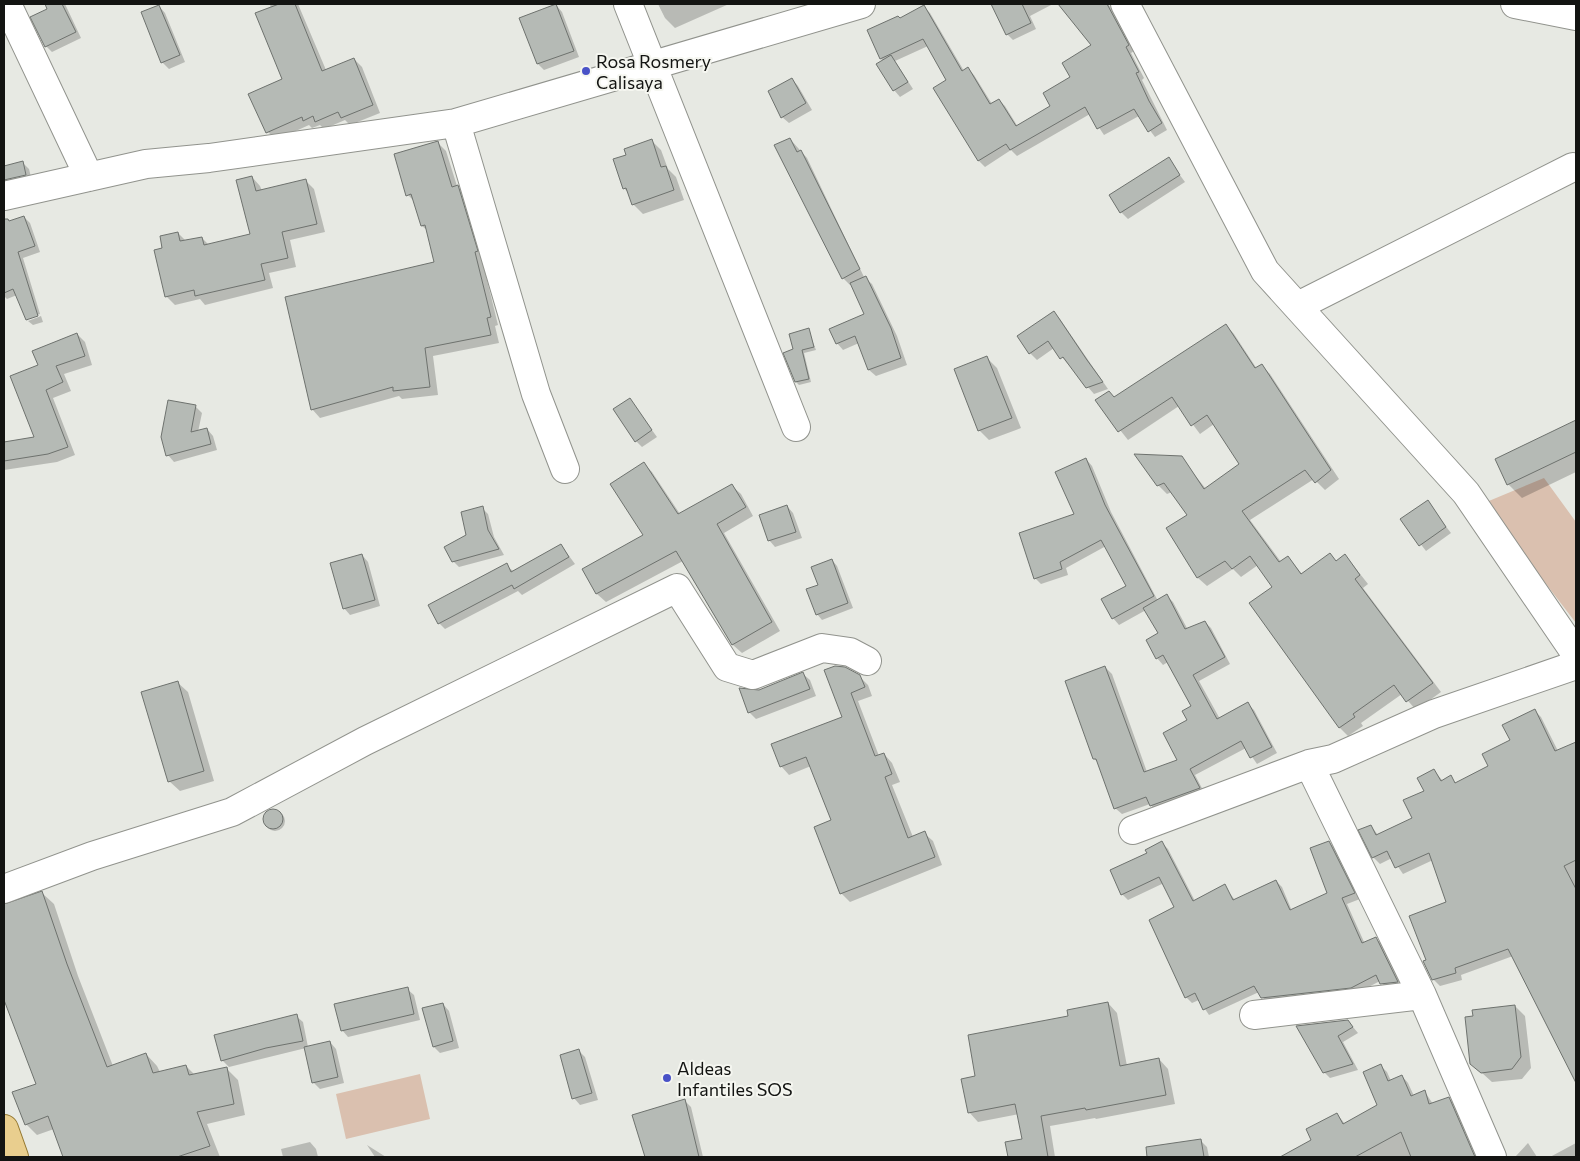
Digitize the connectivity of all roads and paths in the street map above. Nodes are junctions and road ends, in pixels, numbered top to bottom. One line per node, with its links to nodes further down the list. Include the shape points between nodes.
1 (7, 4): 10 (street)
2 (628, 4): 7 (street)
3 (860, 4): 7 (street)
4 (1125, 4): 12 (street, via 1264,270)
5 (1515, 4): 6 (street)
6 (1576, 16)
7 (653, 64): 8 (street); 13 (street)
8 (456, 123): 10 (street, via 146,164); 14 (street, via 536,394)
9 (1573, 167): 12 (street)
10 (89, 177): 11 (street)
11 (4, 196)
12 (1298, 306): 15 (street, via 1466,493)
13 (796, 427)
14 (565, 469)
15 (1576, 654)
16 (867, 661): 20 (street, via 850,652 822,648 753,675 727,667 677,588 374,736 232,812 92,856)
17 (1576, 665): 18 (street, via 1434,714 1333,758)
18 (1309, 764): 19 (street); 21 (street)
19 (1133, 830)
20 (4, 889)
21 (1422, 995): 22 (street); 25 (street)
22 (1254, 1015)
23 (4, 1129): 24 (main road)
24 (14, 1157)
25 (1492, 1157)

